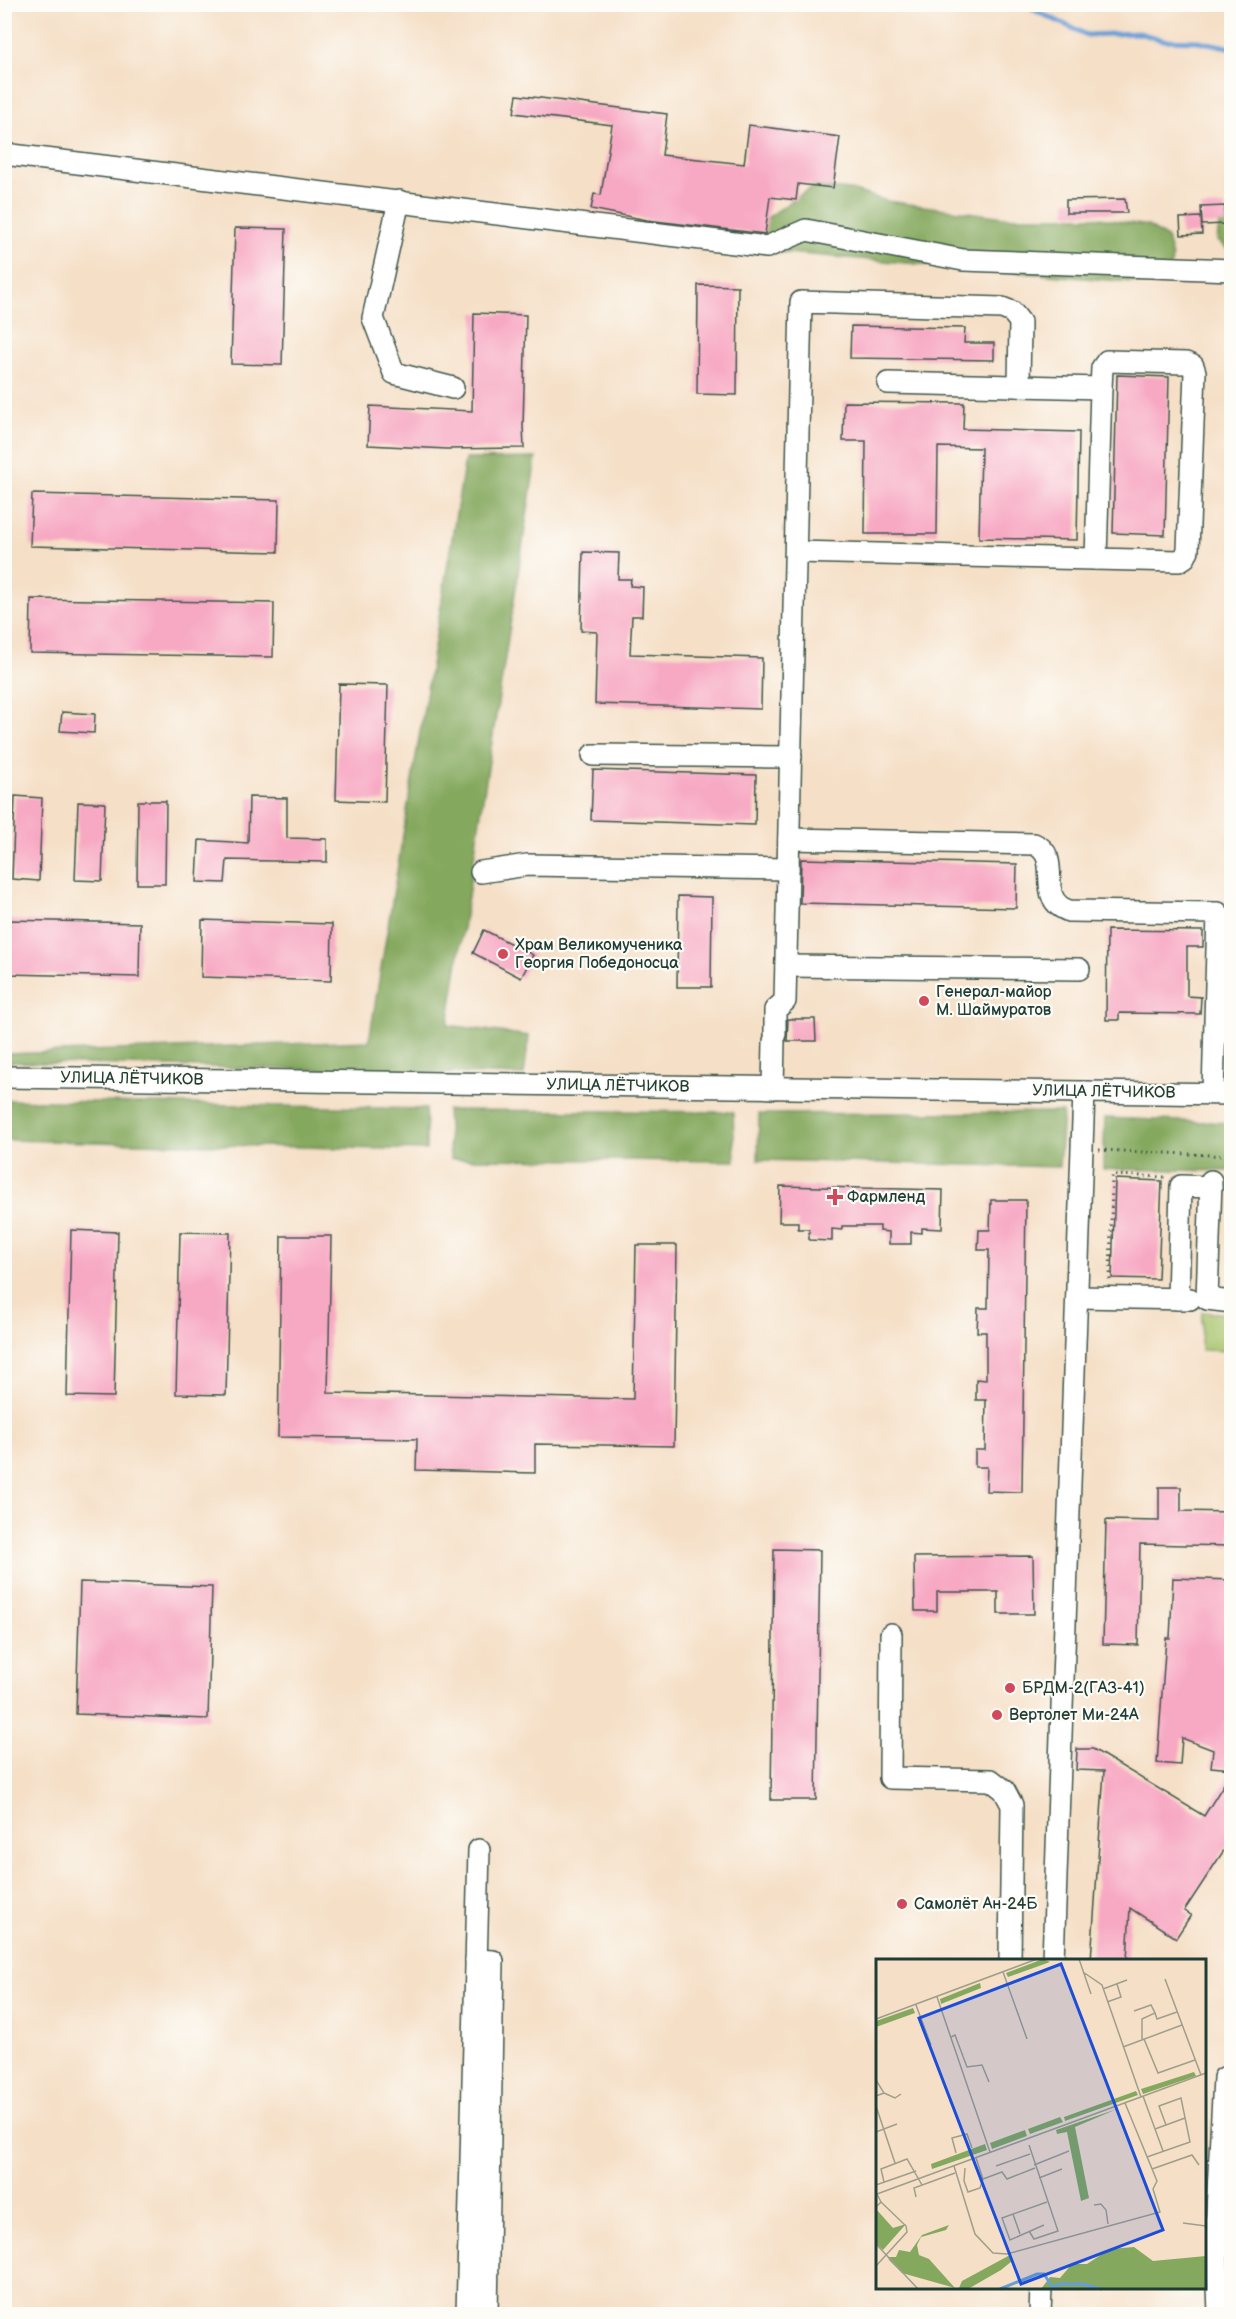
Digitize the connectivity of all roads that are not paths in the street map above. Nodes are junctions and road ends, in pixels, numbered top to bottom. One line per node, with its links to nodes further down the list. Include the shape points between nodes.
1 (4, 154): 2 (street)
2 (399, 201): 3 (street, via 767,247 806,230 963,260); 6 (street, via 373,318 394,373)
3 (1232, 270)
4 (888, 383): 5 (street)
5 (1018, 386): 7 (street); 8 (street, via 1020,322 1002,308 801,303)
6 (453, 388)
7 (1101, 388): 9 (street); 9 (street, via 1102,368 1107,361 1186,363 1195,372 1185,557 1179,561)
8 (796, 552): 9 (street); 11 (street)
9 (1096, 559)
10 (592, 755): 11 (street)
11 (791, 757): 12 (street)
12 (789, 839): 13 (street); 15 (street, via 1034,844 1047,855 1052,899 1058,907 1069,911)
13 (789, 869): 14 (street, via 527,865); 16 (street)
14 (481, 872)
15 (1225, 909): 21 (street)
16 (786, 966): 17 (street); 19 (street, via 785,1001 776,1010)
17 (1079, 969)
18 (4, 1077): 19 (street, УЛИЦА ЛЁТЧИКОВ)
19 (773, 1088): 20 (street, УЛИЦА ЛЁТЧИКОВ)
20 (1084, 1092): 21 (street, УЛИЦА ЛЁТЧИКОВ); 22 (street)
21 (1222, 1094)
22 (1077, 1297): 23 (street); 29 (street)
23 (1178, 1299): 24 (street); 24 (street, via 1180,1186 1211,1184)
24 (1207, 1299): 25 (street)
25 (1232, 1302)
26 (891, 1634): 28 (street, via 890,1778 991,1780 1004,1790 1012,1805)
27 (479, 1850): 30 (street)
28 (1010, 1959)
29 (1053, 1959)
30 (476, 1960): 34 (street); 35 (street, via 493,1961)
31 (1224, 2078): 33 (street, via 1216,2229)
32 (1041, 2289): 36 (street)
33 (1223, 2304)
34 (467, 2314)
35 (487, 2314)
36 (1040, 2314)

